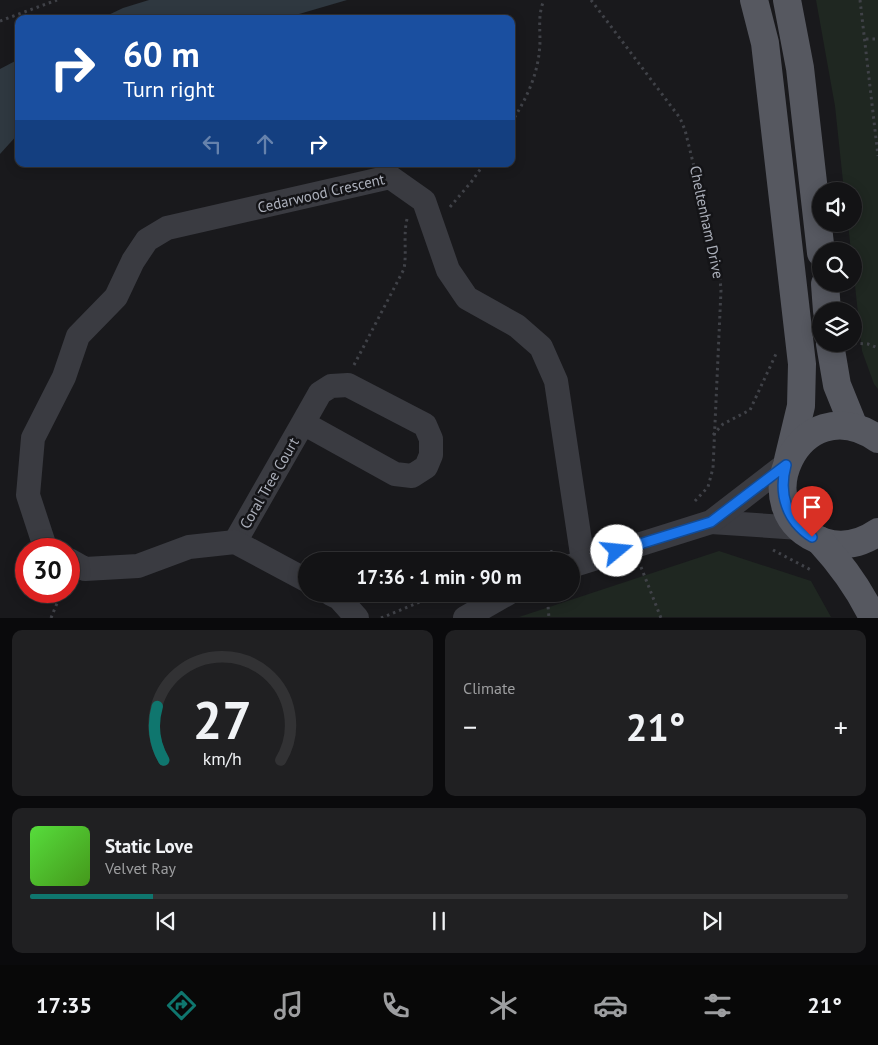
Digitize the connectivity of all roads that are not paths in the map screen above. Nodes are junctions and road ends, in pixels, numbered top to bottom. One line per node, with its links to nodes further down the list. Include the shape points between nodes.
1 (754, 0): 7 (main road, via 765,43 802,364 799,415)
2 (787, 0): 3 (main road, via 800,68)
3 (820, 242)
4 (831, 352): 6 (main road, via 836,385)
5 (303, 424): 5 (street, Coral Tree Court, via 320,393 331,386 348,385 425,425 431,439 431,455 426,467 412,476 395,474); 12 (street, Coral Tree Court)
6 (866, 433): 7 (main road, via 836,426 811,434 797,445)
7 (787, 462): 8 (street); 10 (main road, via 782,480 785,502 791,516)
8 (711, 522): 10 (street); 14 (street)
9 (878, 532): 10 (main road, via 866,540 850,544 835,544)
10 (810, 534): 21 (main road, via 839,561 861,592)
11 (42, 538): 13 (street, Cedarwood Crescent, via 28,494 33,438 64,376 78,336 116,297 147,240 167,228 390,177 427,209 448,270 467,298 517,326 541,347 556,381)
12 (235, 542): 15 (street, via 189,547 138,566 85,569); 16 (street)
13 (576, 552)
14 (580, 563)
15 (80, 566)
16 (298, 576)
17 (343, 602): 19 (street)
18 (493, 602): 20 (street)
19 (357, 618)
20 (465, 618)
21 (873, 618)

